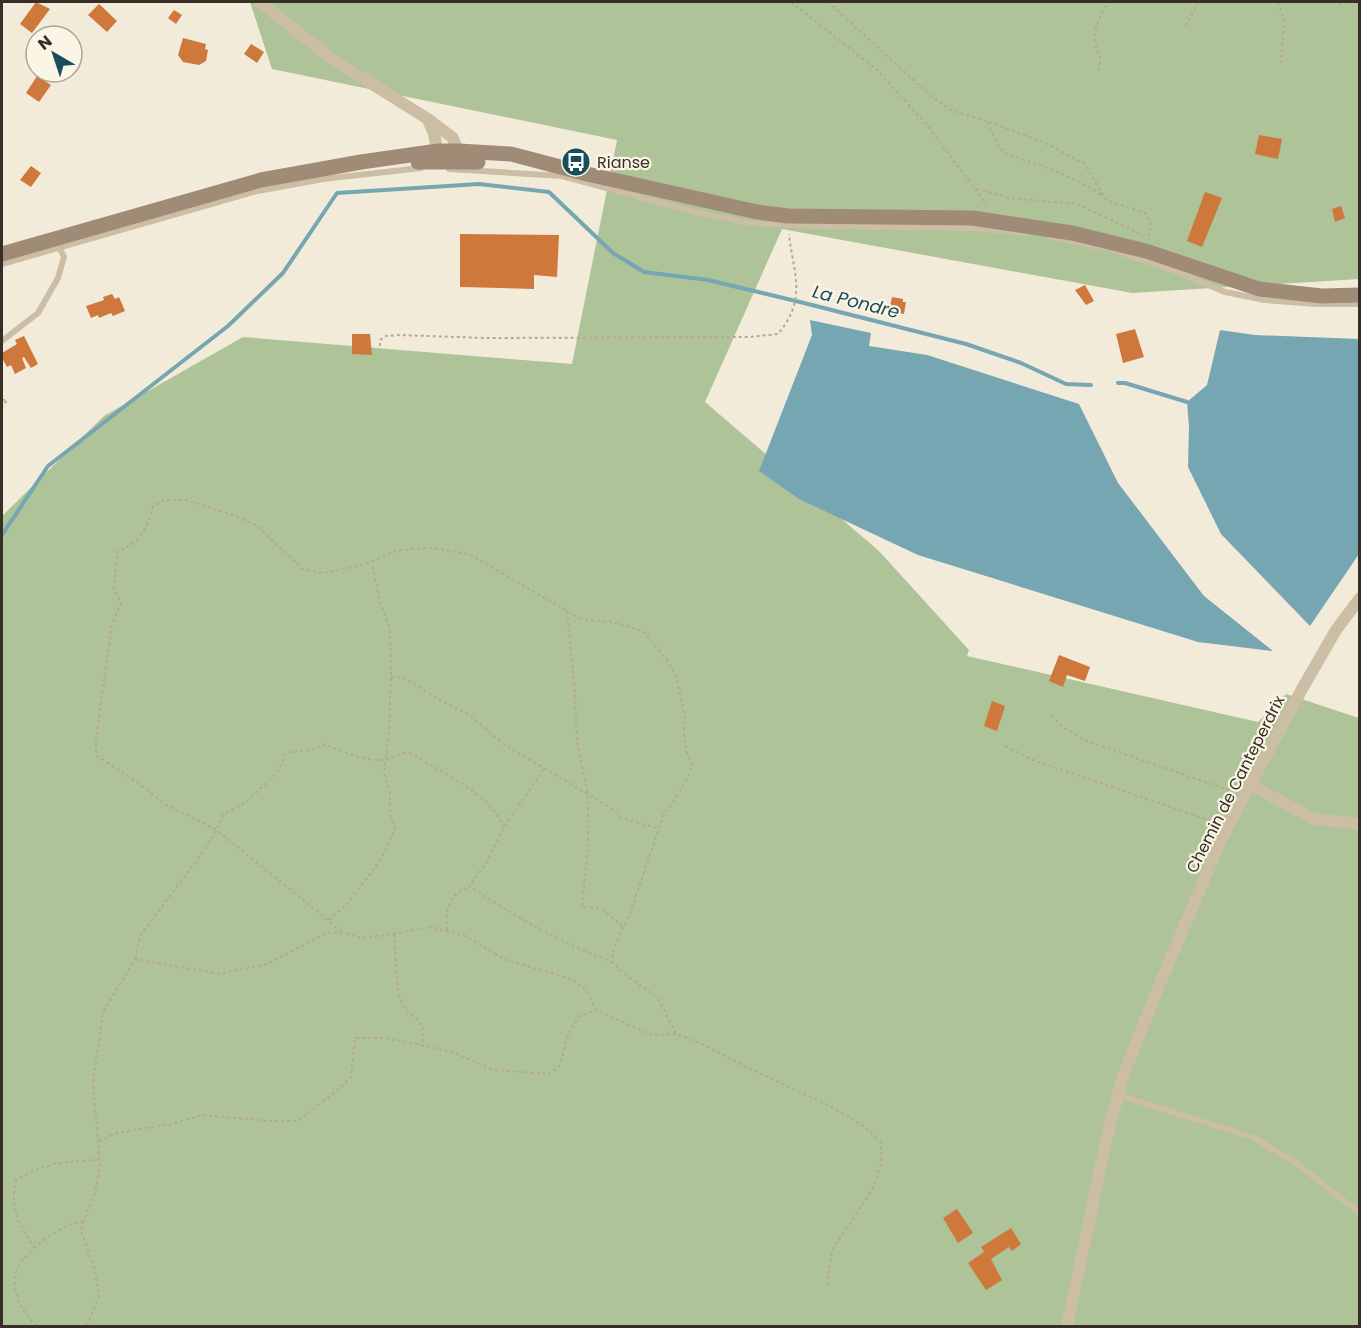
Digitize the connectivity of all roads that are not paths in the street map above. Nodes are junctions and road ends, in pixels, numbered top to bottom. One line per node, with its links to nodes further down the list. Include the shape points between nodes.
1 (260, 2): 2 (street, via 332,59)
2 (428, 119): 3 (street); 4 (street, via 453,138)
3 (439, 156): 4 (main road); 5 (main road, via 361,162 261,180)
4 (460, 156): 8 (main road, via 511,154 788,216 972,218 1146,251 1259,289 1322,296)
5 (58, 243): 6 (main road); 7 (lane); 9 (lane, via 253,192 323,178 417,168 562,176 750,223 972,228 1042,235 1113,250 1225,292 1265,300); 10 (lane, via 64,257 58,278 38,313)
6 (2, 254)
7 (2, 264)
8 (1359, 295)
9 (1359, 304)
10 (2, 340)
11 (1359, 597): 12 (street, Chemin de Canteperdrix, via 1302,689)
12 (1249, 790): 13 (street, via 1314,819); 14 (street, Chemin de Canteperdrix, via 1228,827 1155,995)
13 (1359, 824)
14 (1118, 1095): 15 (lane, via 1252,1137 1292,1160); 16 (street, Chemin de Canteperdrix)
15 (1359, 1213)
16 (1067, 1326)

